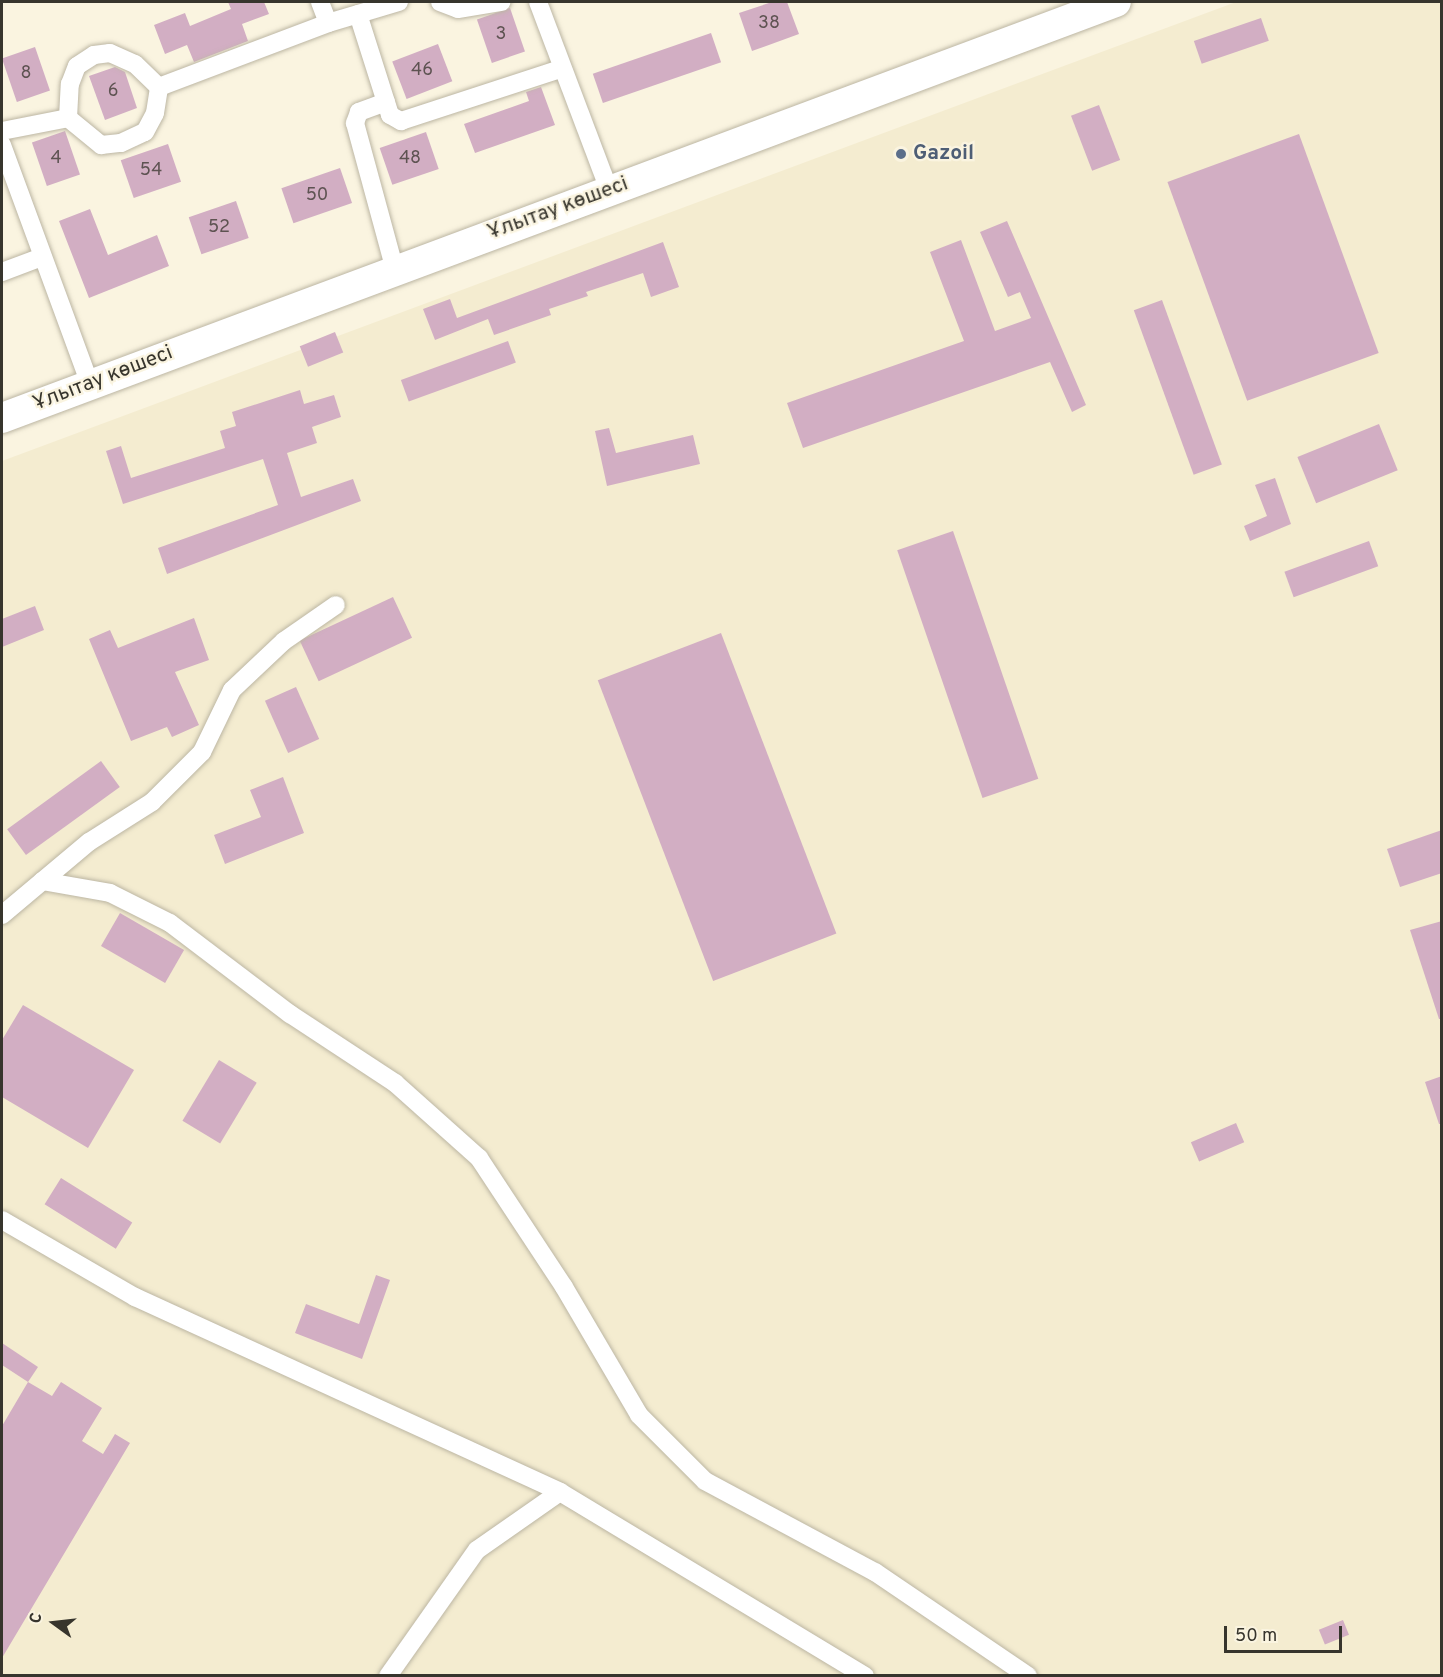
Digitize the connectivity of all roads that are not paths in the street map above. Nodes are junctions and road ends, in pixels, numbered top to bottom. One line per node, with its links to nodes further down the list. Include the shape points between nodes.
1 (320, 2): 8 (street)
2 (399, 2): 7 (street)
3 (440, 2): 4 (street, via 458,9)
4 (501, 2)
5 (538, 2): 9 (street)
6 (1116, 2): 15 (main road, Ұлытау көшесі)
7 (358, 14): 8 (street); 11 (street)
8 (328, 23): 10 (street)
9 (563, 68): 11 (street, via 407,121 393,118); 15 (street)
10 (159, 87): 12 (street, via 155,113 145,132 121,143 101,145); 12 (street, via 135,64 110,53 94,55 77,66 70,84)
11 (386, 102): 17 (street, via 359,112 355,123)
12 (68, 118): 13 (street)
13 (2, 131)
14 (2, 145): 16 (street)
15 (609, 190): 17 (main road, Ұлытау көшесі)
16 (42, 257): 18 (street); 19 (street)
17 (395, 270): 19 (main road, Ұлытау көшесі)
18 (2, 272)
19 (90, 384): 20 (main road, Ұлытау көшесі)
20 (2, 418)
21 (336, 605): 22 (street, via 284,641 232,690 202,752 152,802 90,842)
22 (42, 881): 23 (street); 28 (street, via 110,893 170,923 290,1014 395,1083 479,1158 564,1287 639,1415 705,1481 875,1572)
23 (2, 915)
24 (2, 1220): 25 (street, via 135,1296)
25 (560, 1492): 26 (street, via 477,1550); 27 (street)
26 (388, 1676)
27 (865, 1676)
28 (1028, 1676)

